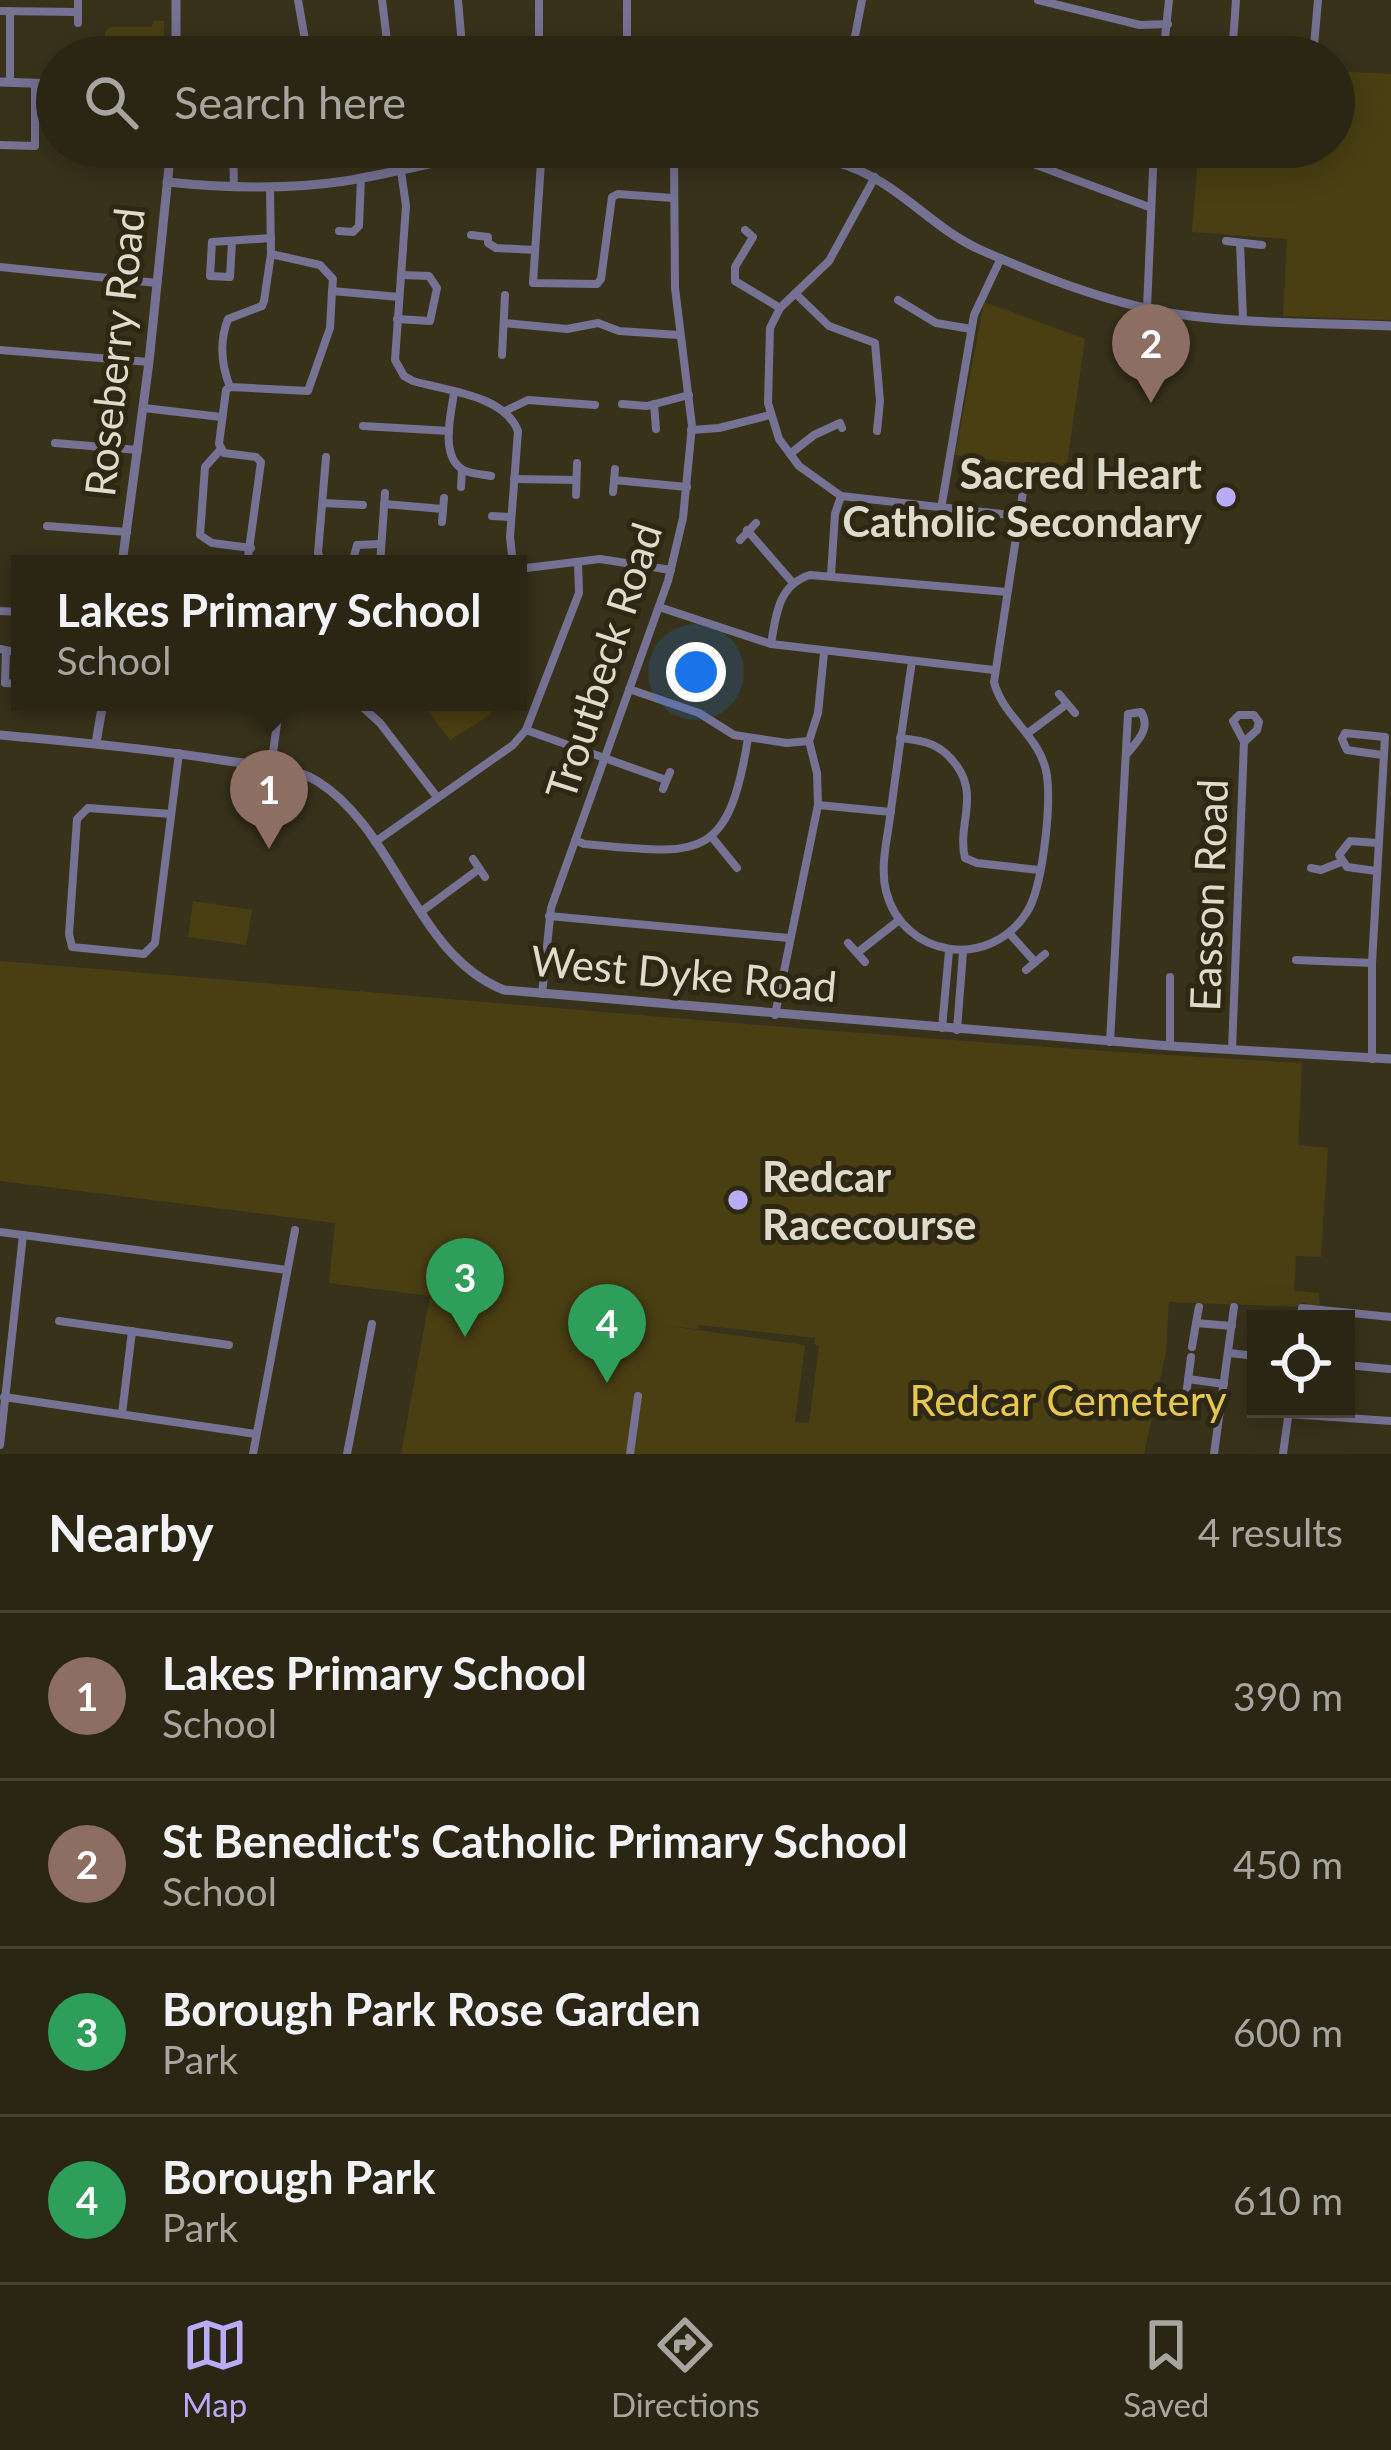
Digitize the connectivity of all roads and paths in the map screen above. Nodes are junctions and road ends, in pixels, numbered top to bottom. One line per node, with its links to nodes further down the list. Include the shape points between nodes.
1 (176, 0): 15 (street)
2 (298, 0): 16 (street)
3 (382, 0): 17 (street)
4 (458, 0): 18 (street)
5 (539, 0): 19 (street)
6 (627, 0): 20 (street)
7 (862, 0): 21 (street)
8 (1038, 0): 14 (street, via 1140,25)
9 (1169, 0): 14 (street)
10 (1236, 0): 23 (street)
11 (1318, 0): 24 (street)
12 (78, 1): 13 (street, via 78,18)
13 (5, 11): 25 (street)
14 (1168, 24): 22 (street)
15 (176, 36)
16 (304, 36)
17 (386, 36)
18 (462, 36)
19 (539, 36)
20 (627, 36)
21 (855, 36)
22 (1166, 36)
23 (1233, 36)
24 (1315, 36)
25 (5, 82): 26 (street)
26 (35, 83): 27 (street, via 35,146)
27 (0, 145)
28 (169, 168): 39 (street, Roseberry Road)
29 (234, 168): 40 (street)
30 (414, 168): 36 (street)
31 (541, 168): 52 (street)
32 (674, 168): 42 (street, Troutbeck Road)
33 (852, 168): 37 (street)
34 (1045, 168): 43 (street)
35 (1152, 168): 43 (street)
36 (401, 171): 38 (street); 56 (street)
37 (875, 177): 54 (street, via 965,243); 59 (street, via 844,238)
38 (361, 178): 41 (street); 45 (street, via 359,226)
39 (167, 182): 40 (street); 57 (street, Roseberry Road)
40 (234, 187): 41 (street)
41 (270, 188): 47 (street)
42 (673, 198): 52 (street, via 612,197 597,284 533,283); 70 (street, Troutbeck Road)
43 (1149, 206): 64 (street)
44 (745, 230): 63 (street, via 753,236 735,280)
45 (340, 231)
46 (471, 235): 52 (street, via 488,237 496,248)
47 (271, 238): 48 (street); 53 (street)
48 (232, 241): 48 (street, via 212,242 210,276 230,277)
49 (1226, 242): 50 (street)
50 (1240, 243): 51 (street); 66 (street)
51 (1262, 244)
52 (535, 250)
53 (271, 254): 58 (street, via 320,265); 74 (street, via 262,306 225,322 221,360)
54 (1001, 259): 64 (street); 69 (street)
55 (0, 267): 57 (street)
56 (401, 275): 61 (street); 65 (street, via 429,276 437,288 430,321)
57 (157, 283): 73 (street, Roseberry Road)
58 (332, 291): 61 (street); 74 (street, via 328,335 308,391)
59 (796, 294): 63 (street); 85 (street, via 829,326 875,343)
60 (506, 295): 67 (street)
61 (399, 297): 65 (street)
62 (898, 300): 69 (street, via 936,323)
63 (780, 308): 84 (street, via 770,328)
64 (1147, 308): 66 (street)
65 (397, 319): 76 (street, via 395,360 404,376)
66 (1243, 319): 68 (street)
67 (504, 323): 70 (street, via 598,323); 72 (street)
68 (1391, 326)
69 (971, 329): 118 (street)
70 (679, 335): 77 (street, Troutbeck Road)
71 (0, 350): 73 (street)
72 (502, 355)
73 (149, 362): 82 (street, Roseberry Road)
74 (230, 387): 86 (street)
75 (581, 391): 78 (street)
76 (454, 394): 83 (street); 91 (street)
77 (689, 395): 80 (street); 93 (street, Troutbeck Road)
78 (579, 404): 81 (street); 83 (street, via 528,400)
79 (622, 404): 80 (street)
80 (654, 404): 92 (street)
81 (595, 406)
82 (144, 408): 86 (street); 98 (street, Roseberry Road)
83 (505, 411): 105 (street, via 518,431)
84 (770, 415): 93 (street); 99 (street)
85 (880, 416): 87 (street); 94 (street)
86 (221, 418): 97 (street)
87 (894, 418)
88 (363, 426): 90 (street)
89 (842, 428): 99 (street, via 824,430)
90 (389, 429): 91 (street); 96 (street)
91 (449, 430): 103 (street)
92 (656, 430)
93 (691, 430): 109 (street, Troutbeck Road)
94 (877, 431)
95 (55, 443): 98 (street)
96 (388, 443)
97 (221, 449): 127 (street, via 266,459); 127 (street, via 206,467 200,535)
98 (138, 450): 124 (street, Roseberry Road)
99 (789, 454): 114 (street)
100 (326, 457): 115 (street)
101 (577, 463): 106 (street)
102 (615, 469): 107 (street)
103 (462, 470): 104 (street); 108 (street)
104 (490, 476)
105 (514, 479): 106 (street); 121 (street)
106 (576, 480): 113 (street)
107 (614, 480): 109 (street); 110 (street)
108 (461, 487)
109 (687, 487): 136 (street, Troutbeck Road)
110 (613, 492)
111 (1023, 492): 119 (street)
112 (385, 493): 116 (street)
113 (575, 495)
114 (841, 496): 118 (street); 137 (street)
115 (323, 503): 117 (street); 130 (street)
116 (384, 504): 122 (street, via 444,503); 126 (street)
117 (363, 506)
118 (941, 508): 119 (street)
119 (1019, 516): 139 (street)
120 (492, 517): 121 (street)
121 (512, 518): 133 (street)
122 (442, 522)
123 (47, 526): 124 (street)
124 (127, 532): 128 (street, Roseberry Road)
125 (740, 540): 138 (street, via 751,527)
126 (380, 544): 131 (street, via 357,545); 132 (street)
127 (251, 548): 129 (street)
128 (123, 555)
129 (249, 555)
130 (319, 555)
131 (354, 555)
132 (380, 555)
133 (514, 555)
134 (578, 562): 135 (street); 136 (street); 154 (street, via 579,593)
135 (527, 566)
136 (671, 570): 140 (street, Troutbeck Road)
137 (831, 574): 138 (street); 139 (street)
138 (793, 583): 141 (street, via 780,600)
139 (1007, 592): 145 (street)
140 (658, 607): 141 (street); 147 (street, Troutbeck Road)
141 (771, 644): 143 (street)
142 (3, 650): 146 (street, via 4,682)
143 (824, 653): 144 (street); 159 (street)
144 (912, 662): 145 (street); 158 (street)
145 (994, 670): 155 (street, via 997,693)
146 (11, 683)
147 (628, 688): 157 (street); 165 (street, Troutbeck Road)
148 (1059, 694): 149 (street)
149 (1067, 704): 153 (street); 155 (street)
150 (101, 711): 161 (street)
151 (279, 711): 166 (street)
152 (367, 711): 168 (street)
153 (1075, 712)
154 (526, 730): 165 (street); 168 (street)
155 (1028, 734): 180 (street, via 1048,777)
156 (0, 735): 161 (street, West Dyke Road)
157 (748, 738): 159 (street); 172 (street, via 735,804)
158 (900, 738): 170 (street); 180 (street, via 937,745 964,776 965,858)
159 (809, 741): 169 (street)
160 (1244, 742): 204 (street, Easson Road)
161 (96, 743): 162 (street, West Dyke Road)
162 (178, 753): 166 (street, West Dyke Road); 171 (street)
163 (1126, 755): 163 (street, via 1128,714 1141,712 1144,731); 202 (street)
164 (1382, 755): 164 (street, via 1385,737 1345,733 1347,750); 175 (street)
165 (604, 759): 167 (street); 173 (street, Troutbeck Road)
166 (271, 767): 174 (street, West Dyke Road, via 337,796)
167 (666, 780)
168 (437, 797): 174 (street)
169 (818, 805): 170 (street); 186 (street)
170 (891, 812): 184 (street, via 884,880)
171 (171, 814): 171 (street, via 151,951 72,947 81,812)
172 (711, 836): 173 (street, via 672,851); 178 (street)
173 (575, 840): 183 (street, Troutbeck Road)
174 (374, 843): 182 (street, West Dyke Road)
175 (1378, 843): 177 (street, via 1350,841); 181 (street)
176 (473, 860): 182 (street, via 482,873)
177 (1341, 862): 179 (street); 181 (street)
178 (736, 868)
179 (1311, 868)
180 (1039, 870): 185 (street, via 1032,904)
181 (1376, 871): 195 (street)
182 (422, 911): 198 (street, West Dyke Road, via 480,979)
183 (549, 916): 186 (street); 198 (street, Troutbeck Road)
184 (898, 921): 188 (street); 190 (street)
185 (1009, 933): 189 (street); 194 (street)
186 (789, 938): 199 (street)
187 (848, 943): 190 (street)
188 (950, 951): 189 (street); 200 (street)
189 (963, 952): 201 (street)
190 (857, 953): 193 (street)
191 (1045, 954): 194 (street)
192 (1296, 960): 195 (street)
193 (865, 962)
194 (1035, 962): 196 (street)
195 (1372, 963): 205 (street)
196 (1026, 970)
197 (1170, 976): 203 (street)
198 (542, 996): 199 (street, West Dyke Road)
199 (776, 1015): 200 (street, West Dyke Road)
200 (942, 1028): 201 (street, West Dyke Road)
201 (957, 1030): 202 (street, West Dyke Road)
202 (1110, 1042): 203 (street, West Dyke Road)
203 (1170, 1046): 204 (street, West Dyke Road)
204 (1232, 1050): 205 (street, West Dyke Road)
205 (1372, 1059): 206 (street, West Dyke Road)
206 (1391, 1059)
207 (295, 1230): 210 (street)
208 (0, 1232): 209 (street)
209 (23, 1235): 210 (street); 218 (street)
210 (287, 1270): 236 (street)
211 (1199, 1307): 217 (street)
212 (1234, 1307): 220 (street)
213 (1355, 1316): 214 (street)
214 (1391, 1317)
215 (0, 1321): 218 (street)
216 (59, 1321): 221 (street)
217 (1196, 1322): 220 (street); 227 (street)
218 (13, 1323): 231 (street)
219 (372, 1324): 239 (street)
220 (1232, 1326): 223 (street)
221 (132, 1331): 222 (street); 232 (street)
222 (230, 1345)
223 (1228, 1352): 224 (street); 228 (street)
224 (1247, 1355)
225 (1355, 1366): 226 (street)
226 (1389, 1369)
227 (1188, 1379): 228 (street); 230 (street)
228 (1224, 1384): 241 (street)
229 (638, 1396): 240 (street)
230 (1186, 1396)
231 (4, 1397): 232 (street); 237 (street)
232 (122, 1414): 236 (street)
233 (1355, 1417): 235 (street)
234 (1288, 1418): 242 (street)
235 (1391, 1421)
236 (256, 1434): 238 (street)
237 (0, 1444)
238 (253, 1454)
239 (347, 1454)
240 (630, 1454)
241 (1214, 1454)
242 (1283, 1454)

